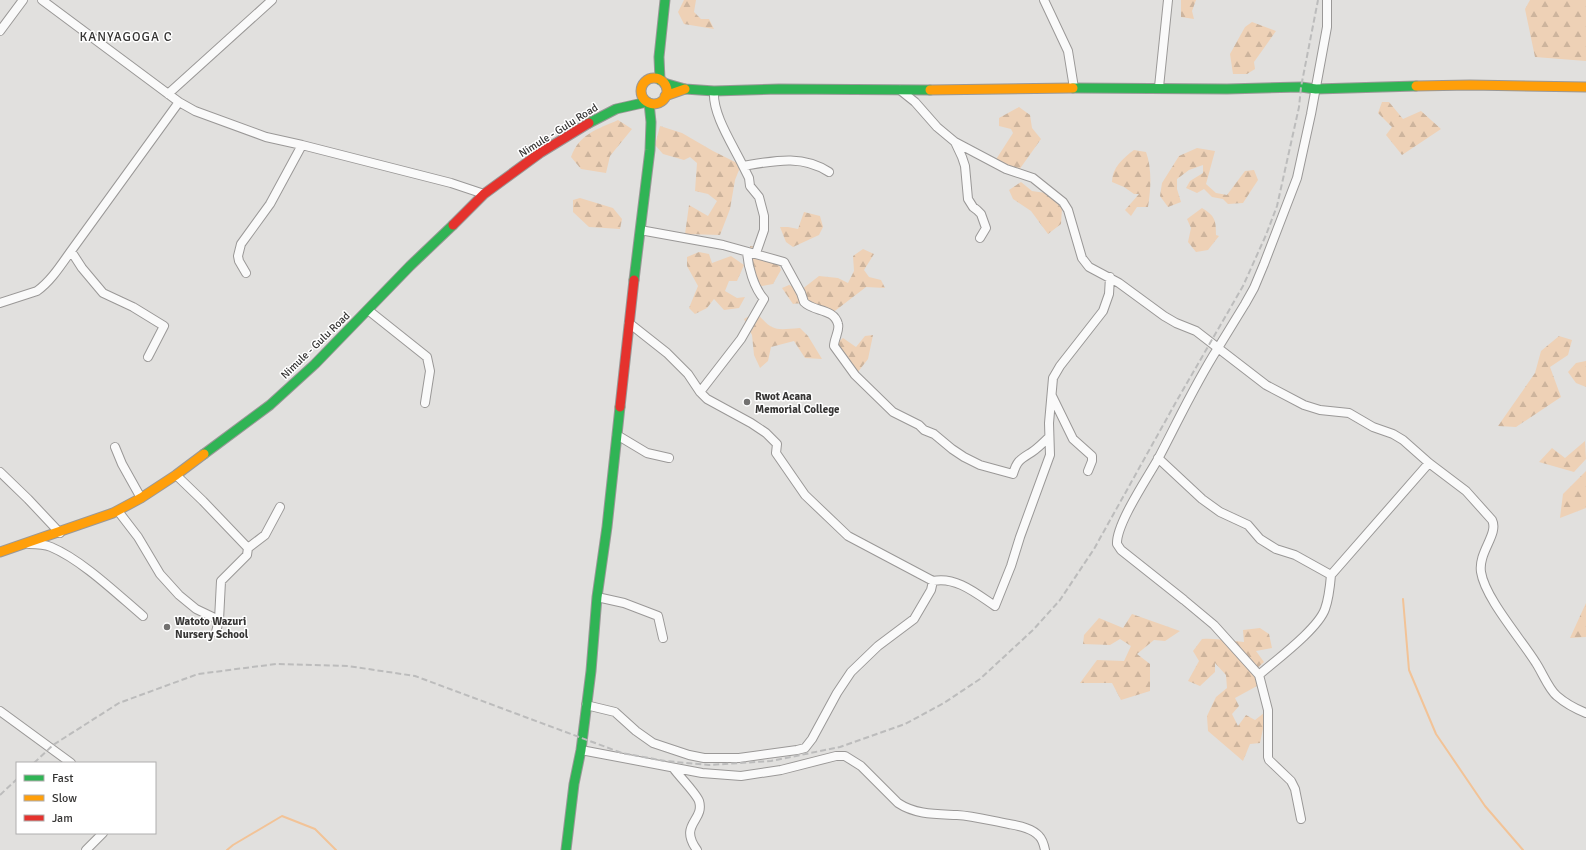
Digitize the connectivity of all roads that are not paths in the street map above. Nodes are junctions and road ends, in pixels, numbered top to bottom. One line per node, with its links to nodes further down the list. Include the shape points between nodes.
1 (23, 0): 8 (street)
2 (42, 0): 20 (street)
3 (272, 0): 20 (street)
4 (665, 0): 9 (main road)
5 (1044, 0): 14 (street, via 1068,51)
6 (1168, 0): 12 (street)
7 (1327, 0): 16 (street, via 1327,27)
8 (0, 31)
9 (659, 57): 10 (main road); 11 (main road)
10 (649, 79): 11 (main road, via 655,78); 17 (main road, via 644,82)
11 (662, 82): 15 (main road); 21 (main road, via 667,91)
12 (1159, 87): 14 (main road); 16 (main road)
13 (1586, 87): 16 (main road)
14 (1074, 88): 18 (main road)
15 (685, 89): 19 (main road); 21 (main road)
16 (1316, 89): 40 (street, via 1296,178 1283,215 1254,288)
17 (641, 90): 23 (main road, via 642,96); 24 (main road, Nimule - Gulu Road)
18 (900, 90): 19 (main road); 25 (street)
19 (714, 91): 27 (street, via 716,110)
20 (168, 94): 22 (street)
21 (666, 96): 23 (main road)
22 (179, 102): 26 (street, via 195,111 238,127); 32 (street)
23 (651, 103): 24 (main road, Nimule - Gulu Road); 30 (main road, via 650,150)
24 (616, 109): 29 (main road, Nimule - Gulu Road, via 540,153)
25 (955, 142): 31 (street, via 965,166 968,199 981,214 986,228); 36 (street, via 1006,169 1033,178 1063,202 1068,210 1084,262 1093,270)
26 (302, 145): 29 (street); 35 (street, via 270,204 241,244 238,256)
27 (743, 166): 28 (street, via 785,159 810,163); 34 (street, via 750,186 759,197 764,216 764,230)
28 (829, 172)
29 (484, 194): 38 (main road, Nimule - Gulu Road)
30 (640, 230): 33 (street, via 723,245); 39 (main road)
31 (980, 238)
32 (71, 251): 37 (street, via 42,288); 41 (street, via 103,293 164,326)
33 (747, 252): 34 (street); 42 (street, via 756,287 764,299 741,339)
34 (756, 253): 46 (street, via 784,262 804,302 811,308 828,312 834,317 839,325 834,346 855,375 870,390 893,412 934,434 964,458 1013,474 1015,466 1023,456 1033,452)
35 (246, 272)
36 (1110, 277): 40 (street, via 1156,311 1196,331); 43 (street, via 1109,294 1103,311 1056,372)
37 (0, 303)
38 (368, 310): 44 (street, via 427,357 430,371); 53 (main road, Nimule - Gulu Road, via 270,405)
39 (629, 323): 42 (street, via 667,353 688,374); 45 (main road)
40 (1218, 348): 49 (street); 50 (street, via 1266,385 1284,395 1310,408 1349,413 1404,440)
41 (148, 357)
42 (700, 392): 62 (street, via 715,404 766,433 776,444 776,453 805,496 848,536)
43 (1051, 396): 46 (street); 51 (street, via 1073,439 1092,456)
44 (425, 402)
45 (617, 435): 48 (street, via 647,453); 63 (main road)
46 (1049, 437): 62 (street, via 1050,455 995,606 956,582)
47 (115, 447): 54 (street)
48 (669, 458)
49 (1158, 458): 61 (street, via 1220,512 1248,526 1260,539 1276,549 1295,555); 68 (street, via 1134,500 1118,534 1117,544 1121,550 1214,625)
50 (1429, 463): 61 (street); 71 (street, via 1466,491 1492,520 1493,532 1480,561 1483,580 1556,696)
51 (1088, 471)
52 (0, 472): 57 (street)
53 (176, 475): 54 (main road, Nimule - Gulu Road); 59 (street)
54 (141, 498): 56 (main road, Nimule - Gulu Road)
55 (280, 507): 59 (street, via 264,535)
56 (118, 511): 57 (main road, Nimule - Gulu Road); 65 (street, via 138,537 160,574 179,595 196,609)
57 (60, 533): 58 (main road, Nimule - Gulu Road)
58 (24, 543): 60 (main road, Nimule - Gulu Road); 64 (street, via 50,547 76,562)
59 (248, 548): 65 (street, via 243,560 221,581)
60 (0, 552)
61 (1331, 575): 68 (street, via 1327,603 1321,618)
62 (934, 581): 69 (street, via 914,618 878,646 851,672 805,748 739,758 704,758 653,742 615,712)
63 (597, 597): 67 (street, via 624,603 658,616); 69 (main road)
64 (143, 616)
65 (219, 620): 66 (street)
66 (216, 632)
67 (663, 638)
68 (1259, 675): 75 (street, via 1268,710 1268,757 1291,781)
69 (586, 705): 72 (main road)
70 (0, 711): 73 (street)
71 (1586, 713)
72 (581, 750): 74 (street); 78 (main road)
73 (70, 762)
74 (674, 769): 79 (street, via 698,800 700,808 690,834); 80 (street, via 741,776 845,756 861,766 903,807 914,811 958,815 1023,827 1039,835)
75 (1301, 819)
76 (102, 834): 77 (street)
77 (86, 850)
78 (566, 850)
79 (697, 850)
80 (1045, 850)

